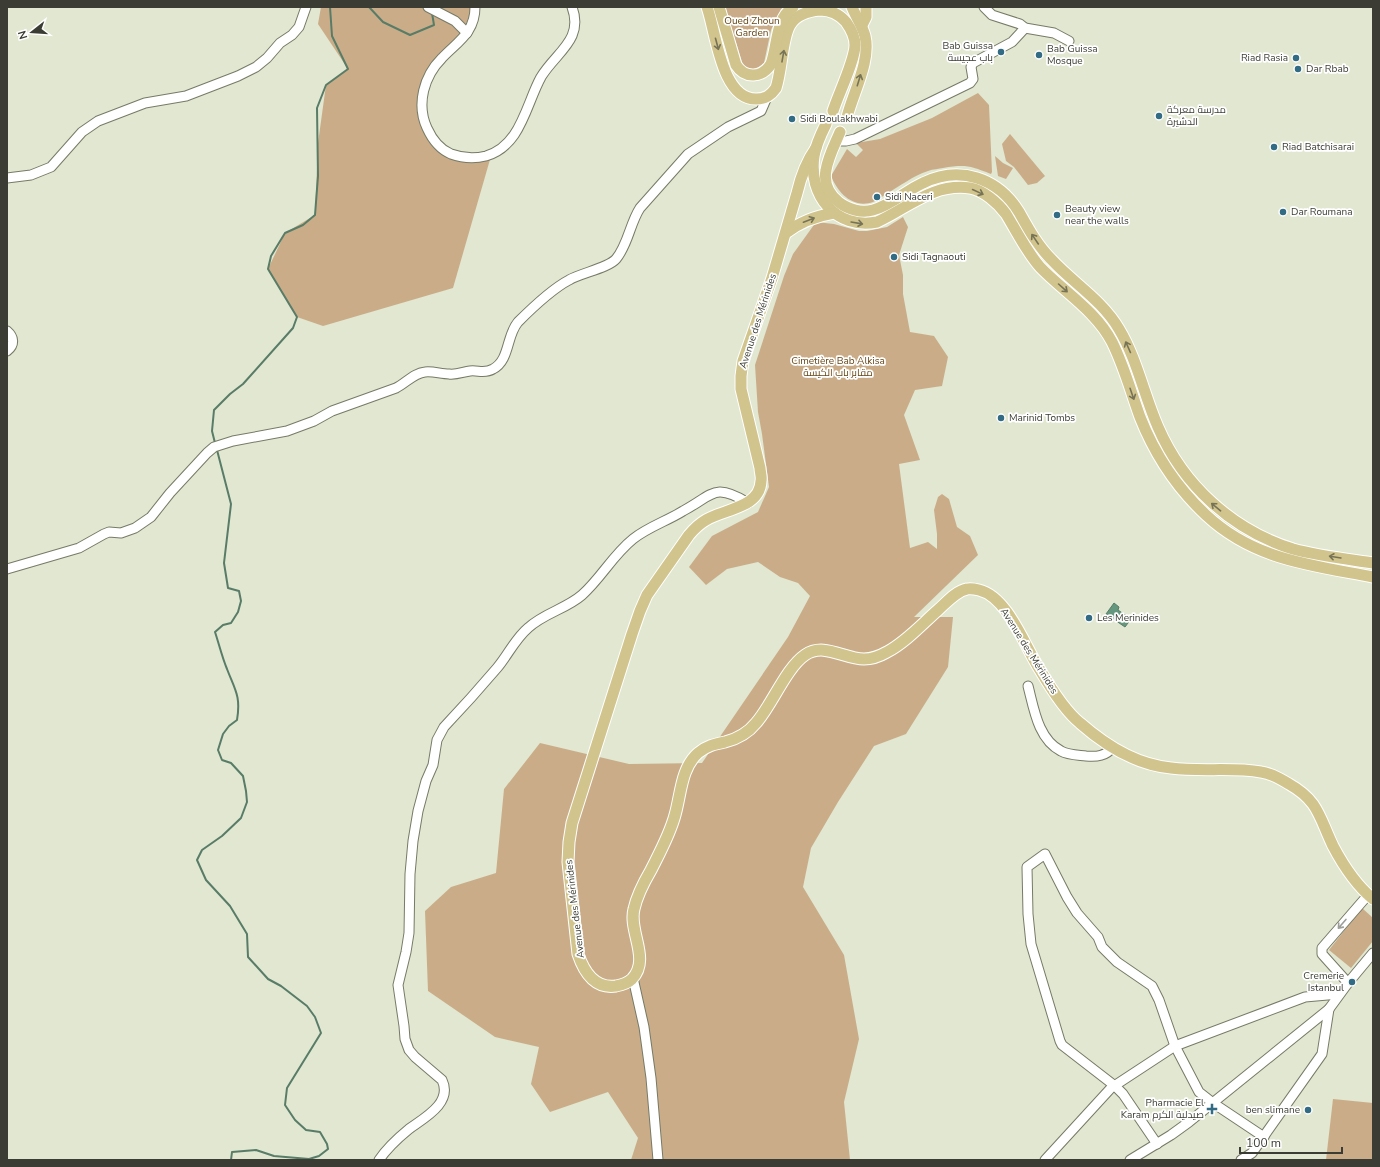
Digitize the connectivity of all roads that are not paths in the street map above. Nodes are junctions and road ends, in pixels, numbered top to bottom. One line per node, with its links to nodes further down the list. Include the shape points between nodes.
1 (306, 7): 22 (street, via 299,27 256,67 186,96 146,103 98,121 82,132 51,167 30,175)
2 (474, 7): 13 (street, via 472,26)
3 (572, 7): 13 (street, via 575,15 573,36 540,78 516,132 505,146 492,155 475,158 465,158 438,146 426,126 421,100 435,65)
4 (707, 7): 15 (main road, one-way to 15, via 723,65 732,85 746,97)
5 (719, 7): 6 (main road, via 736,64 742,72 753,76 761,74 771,64 782,20)
6 (793, 7)
7 (852, 7): 11 (main road)
8 (866, 7): 11 (main road, via 866,17)
9 (984, 7): 12 (street, via 992,15)
10 (432, 9): 13 (street, via 455,21)
11 (862, 25): 17 (main road, one-way to 11, via 866,52)
12 (1025, 28): 14 (street, via 1054,33); 19 (street, via 1012,42 973,63 973,79 970,83 855,139 846,141)
13 (467, 33)
14 (1069, 41)
15 (767, 97): 16 (main road, one-way to 16, via 778,83 791,23 797,17 819,10 837,14 852,30 855,46); 30 (street, via 761,111 728,127 680,162 640,208 621,253 615,260 567,281 517,323 504,357 495,368 483,372 450,375 426,371 403,385 332,411 287,431 217,446 206,453 151,517 135,528 121,533 109,532 79,548)
16 (833, 112): 17 (main road, via 841,111); 18 (main road, via 827,118)
17 (847, 117): 19 (main road, via 847,125)
18 (826, 124): 19 (main road); 20 (main road)
19 (837, 135): 21 (main road); 29 (main road, one-way to 19, via 1303,551 1270,540 1230,518 1204,496 1182,470 1161,435 1131,352 1114,322 1094,299 1046,254 1016,207 999,189 975,177 949,176 925,182 877,209 853,210 833,197 826,182 826,171)
20 (816, 148): 21 (main road); 23 (main road, Avenue des Mérinides, via 804,169)
21 (814, 172): 23 (main road); 24 (main road, via 820,197)
22 (7, 178)
23 (797, 193): 25 (main road, Avenue des Mérinides)
24 (834, 213): 25 (main road, one-way to 24, via 804,221); 31 (main road, one-way to 31, via 855,223 869,224 929,193 954,188 975,190 991,199 1005,214 1032,258 1092,315 1107,334 1119,357 1153,446 1171,477 1192,502 1223,530 1266,553 1300,563)
25 (786, 233): 28 (main road, Avenue des Mérinides, via 743,361 741,389 761,481 755,496)
26 (7, 331): 27 (street, via 12,337 13,344)
27 (7, 351)
28 (748, 502): 36 (main road, Avenue des Mérinides, via 697,526 647,595 632,634 572,823 568,862 578,954 583,967 598,984 625,984); 45 (street, via 729,492 720,491 645,530 632,540 582,595 568,605 543,616 528,628 498,667 439,734 433,765 422,793 414,834 409,933 398,991 404,1039 409,1050 442,1080 444,1090 433,1112 392,1143)
29 (1373, 563)
30 (7, 569)
31 (1373, 577)
32 (1028, 686): 33 (street, via 1043,733 1052,745 1062,752 1093,756 1105,755)
33 (1113, 747): 34 (main road, Avenue des Mérinides, via 1153,765 1175,769 1263,772 1288,783 1306,795 1315,805 1340,858); 36 (main road, Avenue des Mérinides, via 1070,714 1039,670 1003,607 984,592 971,589 959,593 898,646 873,658 861,659 828,650 807,654 794,665 753,726 744,734 700,750 692,759 683,778 675,815 662,848 639,892 633,912 640,951)
34 (1371, 897): 37 (street, one-way to 37, via 1321,951)
35 (1373, 953): 37 (street)
36 (633, 978): 46 (street, via 644,1027)
37 (1348, 982): 38 (street)
38 (1339, 994): 39 (street); 40 (street, via 1305,997)
39 (1328, 1009): 42 (street); 43 (street, via 1322,1054)
40 (1175, 1046): 41 (street); 41 (street, via 1152,986 1117,962 1102,947 1098,937 1067,897 1044,854 1027,866 1028,914 1031,944 1057,1033 1062,1045); 42 (street, via 1199,1092)
41 (1115, 1086): 44 (street); 47 (street)
42 (1213, 1103): 43 (street); 44 (street)
43 (1264, 1137): 49 (street, via 1252,1153)
44 (1157, 1144): 48 (street)
45 (379, 1160)
46 (658, 1160)
47 (1045, 1160)
48 (1130, 1160)
49 (1241, 1160)

